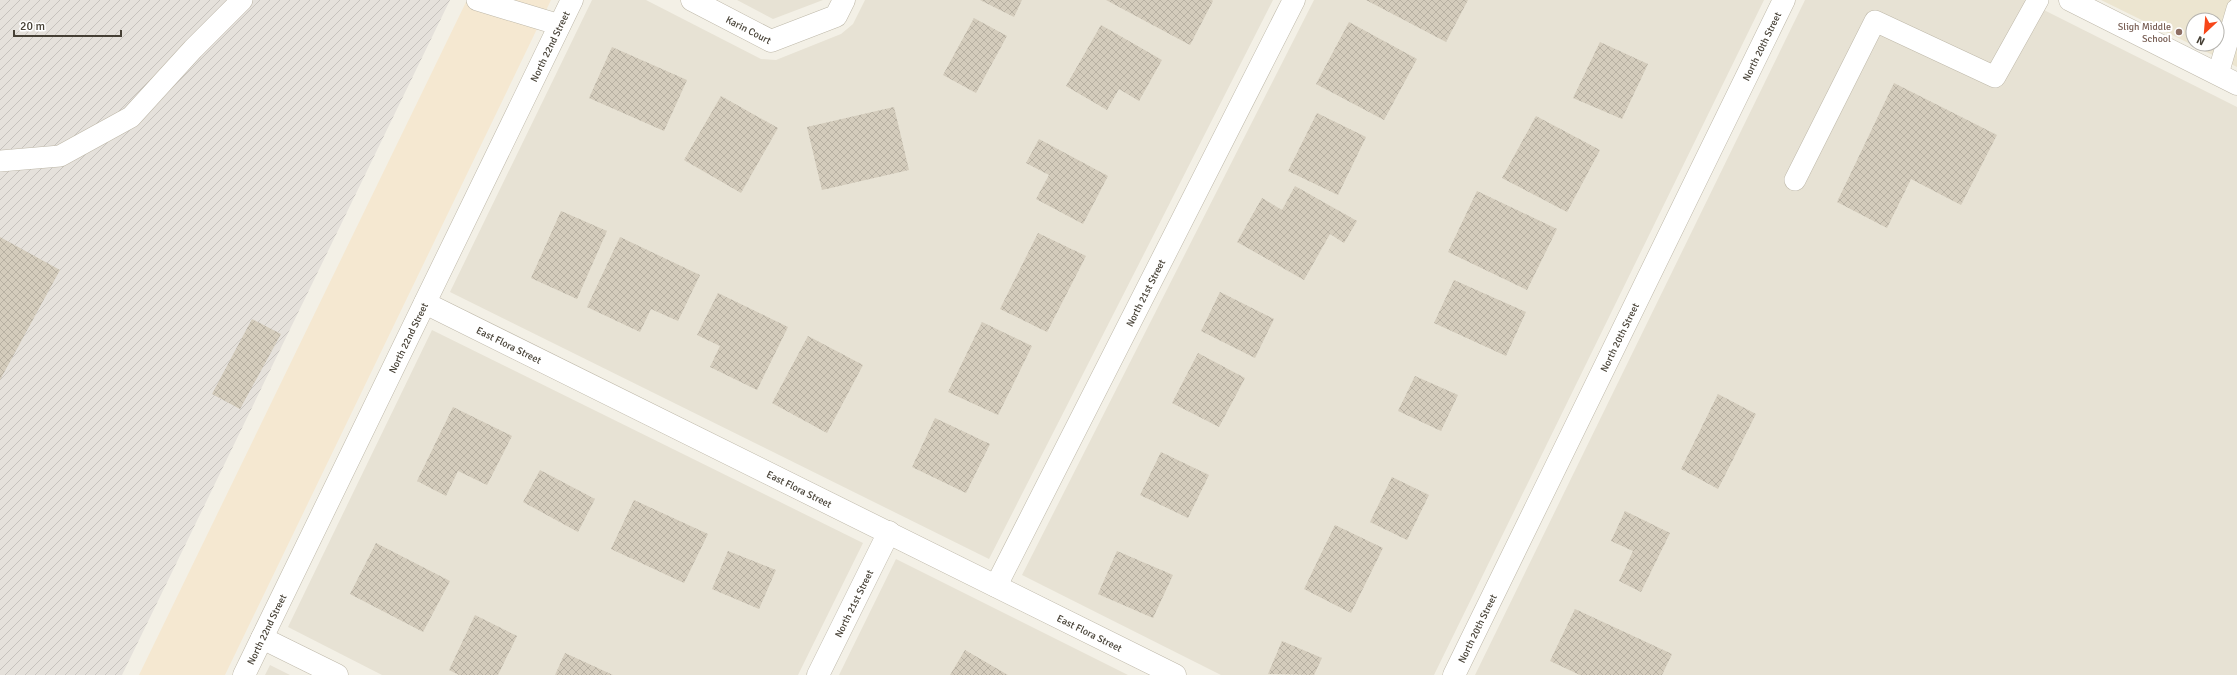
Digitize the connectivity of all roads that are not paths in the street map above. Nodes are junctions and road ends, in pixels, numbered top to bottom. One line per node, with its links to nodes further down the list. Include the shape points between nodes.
1 (242, 0): 13 (lane, via 131,117 60,156)
2 (477, 0): 11 (lane)
3 (572, 0): 11 (street, North 22nd Street)
4 (692, 0): 5 (street, Karin Court, via 771,41 836,16)
5 (844, 0)
6 (1294, 0): 17 (street, North 21st Street)
7 (1784, 0): 23 (street, North 20th Street)
8 (2038, 0): 14 (lane, via 1995,77 1875,21)
9 (2070, 0): 12 (street)
10 (2237, 9): 12 (lane)
11 (560, 25): 15 (street, North 22nd Street)
12 (2228, 79)
13 (0, 161)
14 (1795, 180)
15 (424, 303): 16 (street, East Flora Street); 18 (street, North 22nd Street)
16 (889, 532): 17 (street, East Flora Street); 21 (street, North 21st Street)
17 (996, 586): 22 (street, East Flora Street)
18 (262, 638): 19 (street, North 22nd Street); 20 (street)
19 (244, 675)
20 (337, 675)
21 (818, 675)
22 (1175, 675)
23 (1454, 675)

